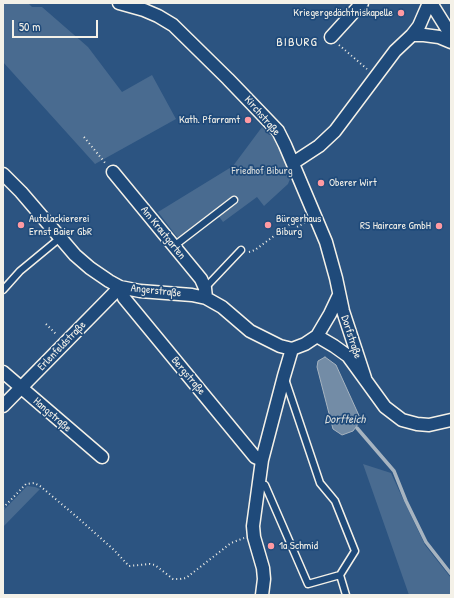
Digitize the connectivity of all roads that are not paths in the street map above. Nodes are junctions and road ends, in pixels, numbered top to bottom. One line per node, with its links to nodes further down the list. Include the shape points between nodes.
1 (119, 3): 8 (street, Kirchstraße, via 144,10 173,25 268,119 278,131)
2 (362, 3): 6 (street)
3 (430, 3): 4 (street); 5 (street)
4 (412, 35): 7 (street, via 439,37); 8 (street, via 395,50 335,131 319,146)
5 (451, 35)
6 (331, 37)
7 (451, 42)
8 (293, 163): 18 (street, Dorfstraße, via 326,242)
9 (113, 172): 13 (street, Am Krautgarten)
10 (3, 174): 12 (street, Angerstraße, via 22,192)
11 (234, 200): 13 (lane)
12 (60, 238): 15 (street, Angerstraße, via 90,268); 16 (lane, via 20,271)
13 (174, 246): 17 (street, Am Krautgarten, via 201,279)
14 (241, 250): 17 (lane)
15 (120, 287): 17 (street, Angerstraße, via 192,295); 24 (street, Erlenfeldstraße); 28 (street, Bergstraße, via 124,298 255,456)
16 (3, 290)
17 (206, 293): 20 (street, Angerstraße, via 250,331)
18 (339, 295): 19 (street, Dorfstraße); 23 (street, Dorfstraße)
19 (316, 336): 20 (street, Dorfstraße); 23 (street, Dorfstraße, via 348,356)
20 (292, 349): 22 (street)
21 (3, 372): 24 (street, Hangstraße)
22 (284, 376): 28 (street); 30 (lane, via 320,483 335,501 355,551)
23 (365, 378): 26 (street, Dorfstraße, via 385,407 402,420 429,425)
24 (22, 388): 25 (street, Erlenfeldstraße); 27 (street, Hangstraße)
25 (3, 406)
26 (451, 420)
27 (102, 457)
28 (262, 460): 29 (street)
29 (258, 483): 30 (lane, via 265,485 308,584); 31 (street, via 253,526 263,568)
30 (340, 575): 32 (lane)
31 (262, 595)
32 (346, 595)

